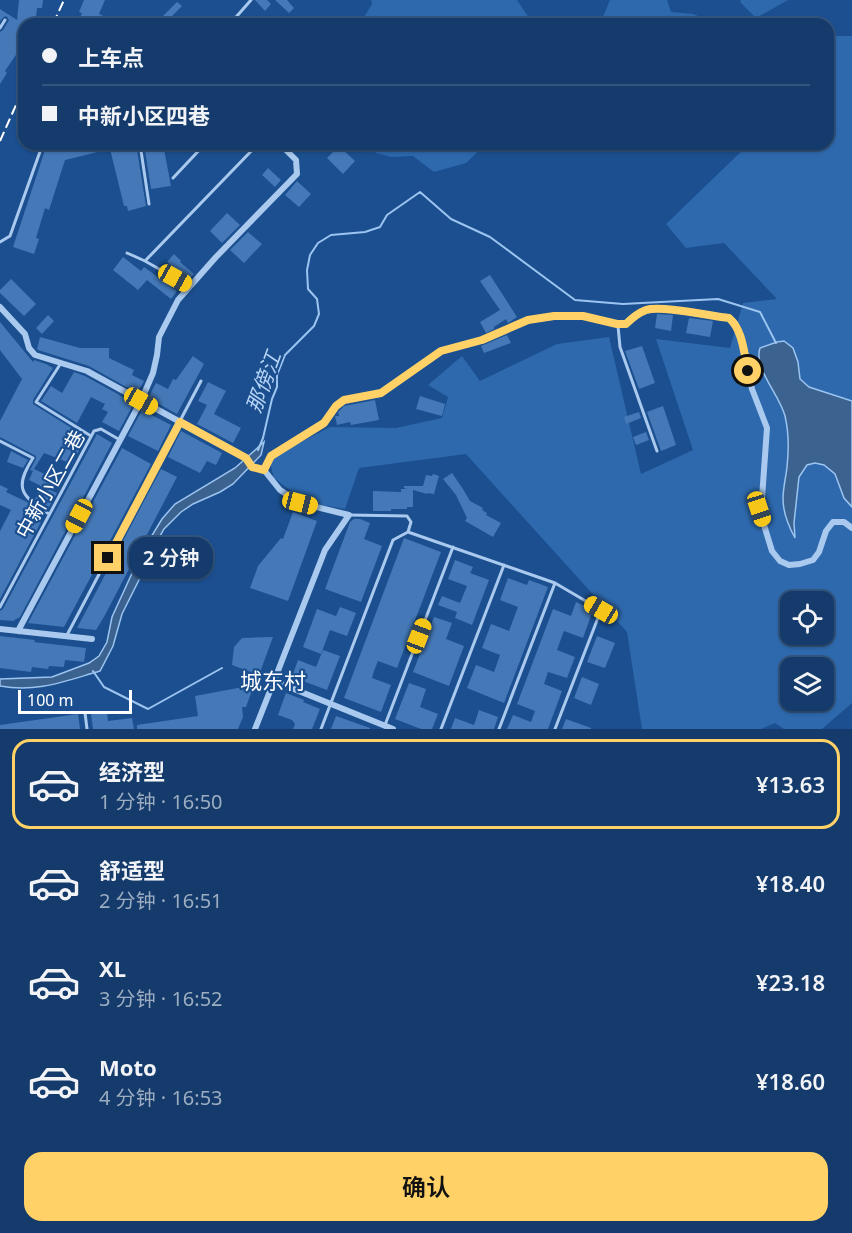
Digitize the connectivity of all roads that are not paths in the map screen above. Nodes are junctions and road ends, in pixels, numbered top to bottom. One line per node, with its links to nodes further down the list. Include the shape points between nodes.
1 (251, 0): 2 (lane)
2 (235, 18)
3 (5, 20): 4 (lane)
4 (0, 28)
5 (40, 150): 12 (lane, via 10,236)
6 (141, 150): 11 (lane)
7 (199, 150): 10 (lane)
8 (252, 150): 14 (lane)
9 (286, 150): 15 (street, via 296,160 297,174)
10 (172, 178)
11 (149, 204)
12 (0, 242)
13 (127, 253): 14 (lane)
14 (145, 261): 15 (lane)
15 (190, 286): 20 (street, via 159,337 153,373)
16 (0, 307): 18 (street, via 25,334 35,355)
17 (617, 324): 25 (lane, via 620,346); 26 (street, via 583,316 528,320 482,340 441,351 381,393 344,400 324,423 271,456); 29 (street, via 626,324 646,310 659,308 729,318 735,323 767,428 759,509 772,550 780,561 800,564 813,560 833,522 844,522)
18 (61, 363): 20 (street, via 87,371); 22 (lane, via 36,402)
19 (201, 381): 21 (lane)
20 (141, 401): 21 (street); 23 (street)
21 (180, 422): 26 (street, via 246,458 252,467); 37 (lane)
22 (91, 436): 23 (lane, 中新小区二巷, via 101,429); 27 (lane, 中新小区二巷)
23 (120, 440): 36 (street)
24 (0, 441): 27 (lane, via 33,458 22,478 22,488 31,502)
25 (657, 451)
26 (264, 470): 28 (street, via 280,490 300,503)
27 (50, 514): 34 (lane, 中新小区二巷)
28 (349, 515): 30 (lane, via 407,516 411,522); 39 (street, via 326,550)
29 (852, 528)
30 (408, 532): 31 (lane); 40 (lane, via 393,540)
31 (453, 547): 32 (lane); 42 (lane)
32 (504, 565): 33 (lane); 47 (lane)
33 (555, 583): 48 (lane); 49 (lane, via 601,610)
34 (0, 607)
35 (0, 629): 36 (street)
36 (18, 631): 37 (street)
37 (66, 636): 38 (street)
38 (92, 639)
39 (274, 681): 40 (street); 44 (street)
40 (330, 704): 42 (street); 45 (lane)
41 (85, 713): 43 (lane)
42 (385, 726): 46 (street)
43 (87, 729)
44 (255, 729)
45 (321, 729)
46 (393, 729)
47 (441, 729)
48 (499, 729)
49 (555, 729)

